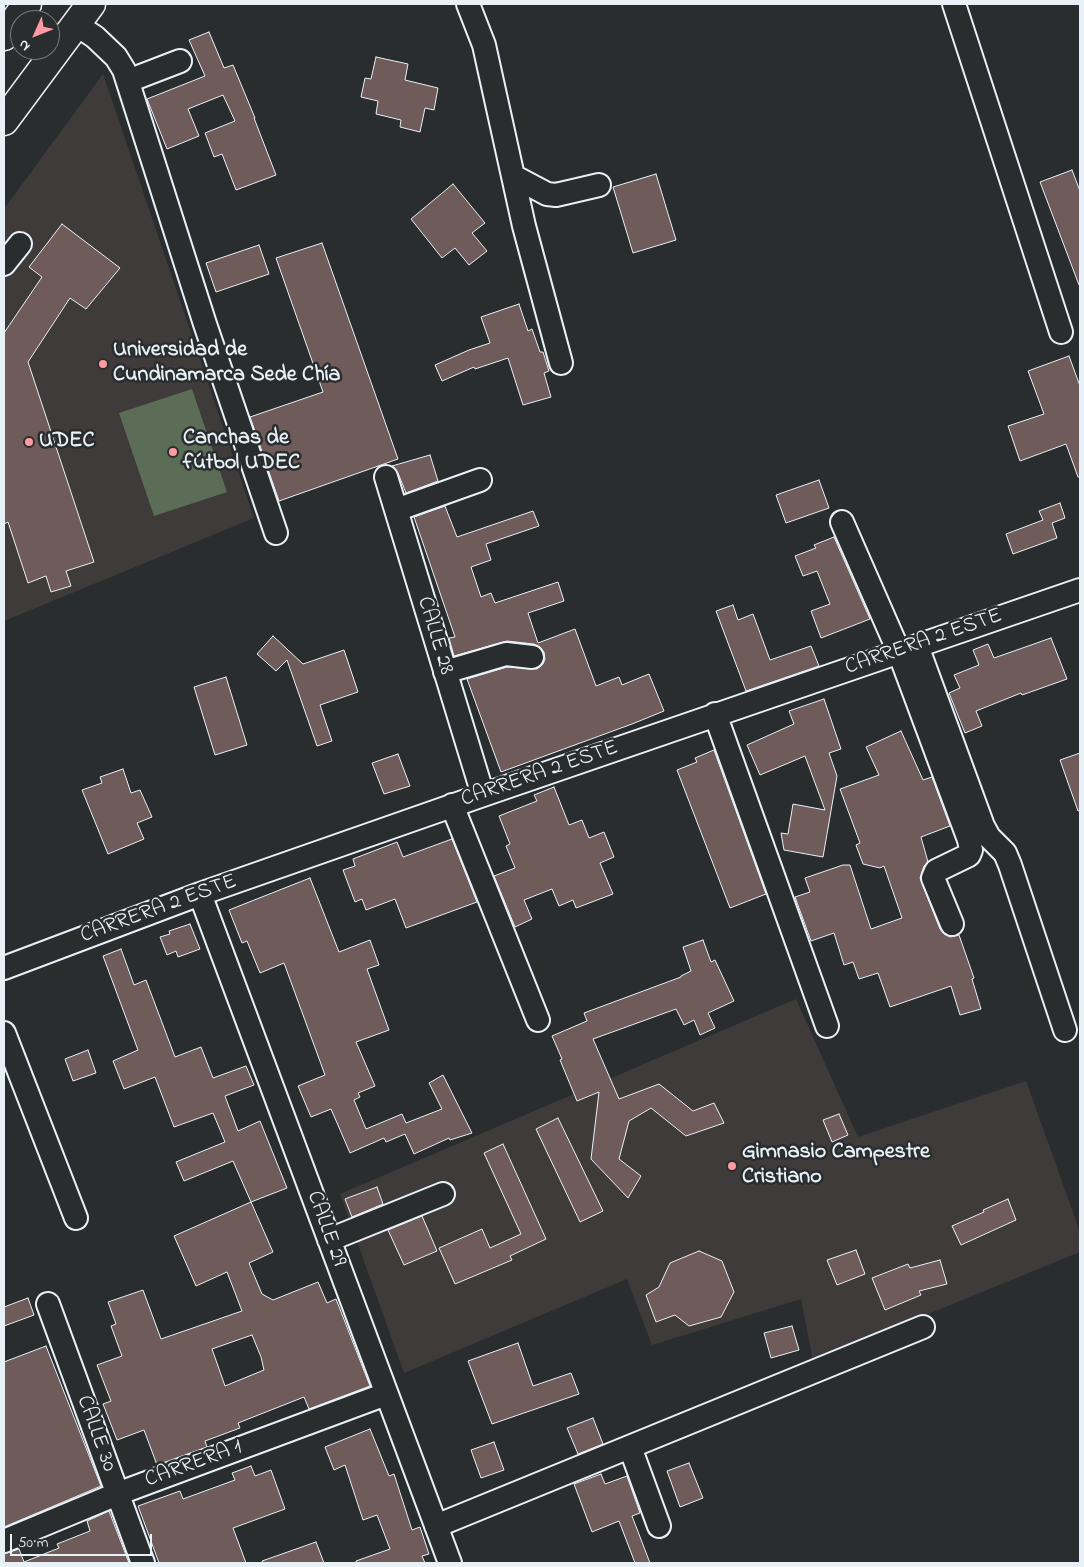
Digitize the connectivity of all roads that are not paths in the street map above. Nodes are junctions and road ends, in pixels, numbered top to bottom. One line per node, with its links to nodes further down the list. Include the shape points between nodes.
1 (27, 4): 5 (highway)
2 (468, 4): 9 (street, via 484,45)
3 (954, 4): 13 (street)
4 (84, 14): 7 (street, via 95,37 116,57); 8 (highway)
5 (4, 36)
6 (180, 61): 7 (street)
7 (128, 81): 19 (street, via 214,323 227,385)
8 (4, 121)
9 (513, 176): 10 (street, via 547,194 556,195); 14 (street)
10 (599, 185)
11 (20, 244): 12 (street)
12 (4, 264)
13 (1062, 332)
14 (561, 363)
15 (386, 477): 17 (street, CALLE 28)
16 (480, 480): 17 (street)
17 (396, 510): 23 (street, CALLE 28)
18 (842, 522): 21 (street)
19 (276, 533)
20 (1080, 590): 21 (street, CARRERA 2 ESTE)
21 (908, 649): 24 (street, CARRERA 2 ESTE); 28 (street, via 971,850 969,855 934,872 933,878); 32 (street, via 988,837 1005,854 1010,866)
22 (532, 657): 23 (street, via 506,654)
23 (445, 672): 25 (street, CALLE 28)
24 (715, 714): 25 (street, CARRERA 2 ESTE); 31 (street)
25 (483, 795): 26 (street, CARRERA 2 ESTE)
26 (452, 805): 27 (street, CARRERA 2 ESTE); 30 (street)
27 (200, 894): 29 (street, CARRERA 2 ESTE); 36 (street, CALLE 29)
28 (952, 924)
29 (4, 968)
30 (538, 1020)
31 (827, 1026)
32 (1065, 1030)
33 (4, 1033): 35 (street)
34 (443, 1194): 36 (street)
35 (76, 1218)
36 (329, 1240): 39 (street, CALLE 29)
37 (48, 1304): 41 (street, CALLE 30)
38 (923, 1327): 40 (street)
39 (386, 1394): 41 (street, CARRERA 1); 42 (street, CALLE 29)
40 (630, 1447): 42 (street); 43 (street)
41 (117, 1494): 44 (street, CARRERA 1); 45 (street, CALLE 30)
42 (436, 1526): 46 (street, CALLE 29)
43 (659, 1526)
44 (4, 1541)
45 (143, 1563)
46 (450, 1563)

